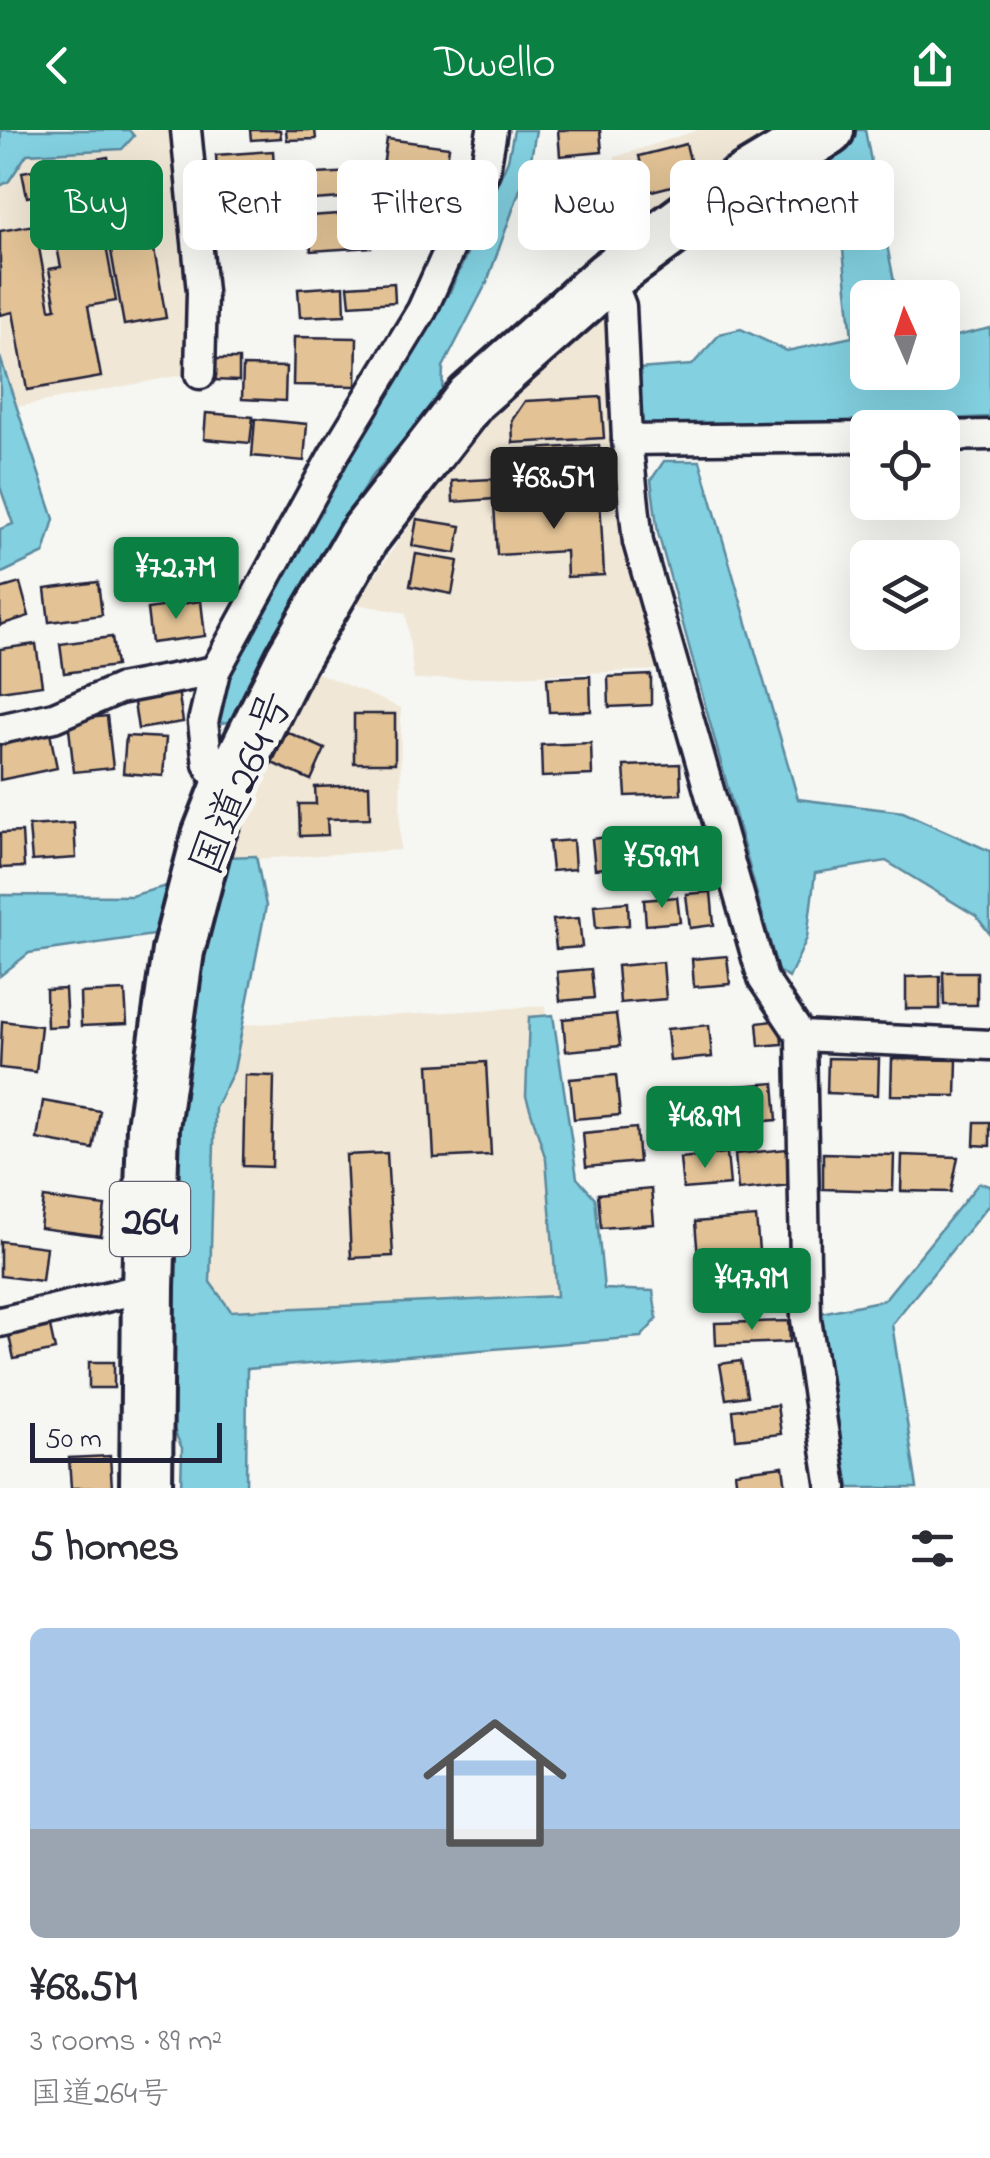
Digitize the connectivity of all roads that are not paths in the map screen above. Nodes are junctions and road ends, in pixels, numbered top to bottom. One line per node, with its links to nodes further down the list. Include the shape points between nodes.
1 (186, 130): 5 (street, via 202,292)
2 (492, 130): 10 (street, via 484,170 422,310)
3 (822, 133): 4 (highway, 国道264号 / 264, via 710,201)
4 (609, 276): 9 (street, via 622,306); 12 (highway, 国道264号 / 264, via 471,398 364,537 291,660)
5 (200, 374)
6 (990, 435): 7 (street)
7 (960, 436)
8 (850, 437): 9 (street)
9 (627, 440): 13 (street, via 638,542 763,980)
10 (215, 671): 11 (street, via 119,690 54,717); 12 (street, via 204,722 208,764)
11 (0, 729)
12 (225, 793): 15 (highway, 国道264号 / 264, via 178,952 153,1128)
13 (801, 1036): 14 (street); 18 (street, via 806,1319)
14 (990, 1045)
15 (148, 1287): 16 (street); 17 (highway, 国道264号 / 264)
16 (0, 1322)
17 (146, 1488)
18 (832, 1488)

